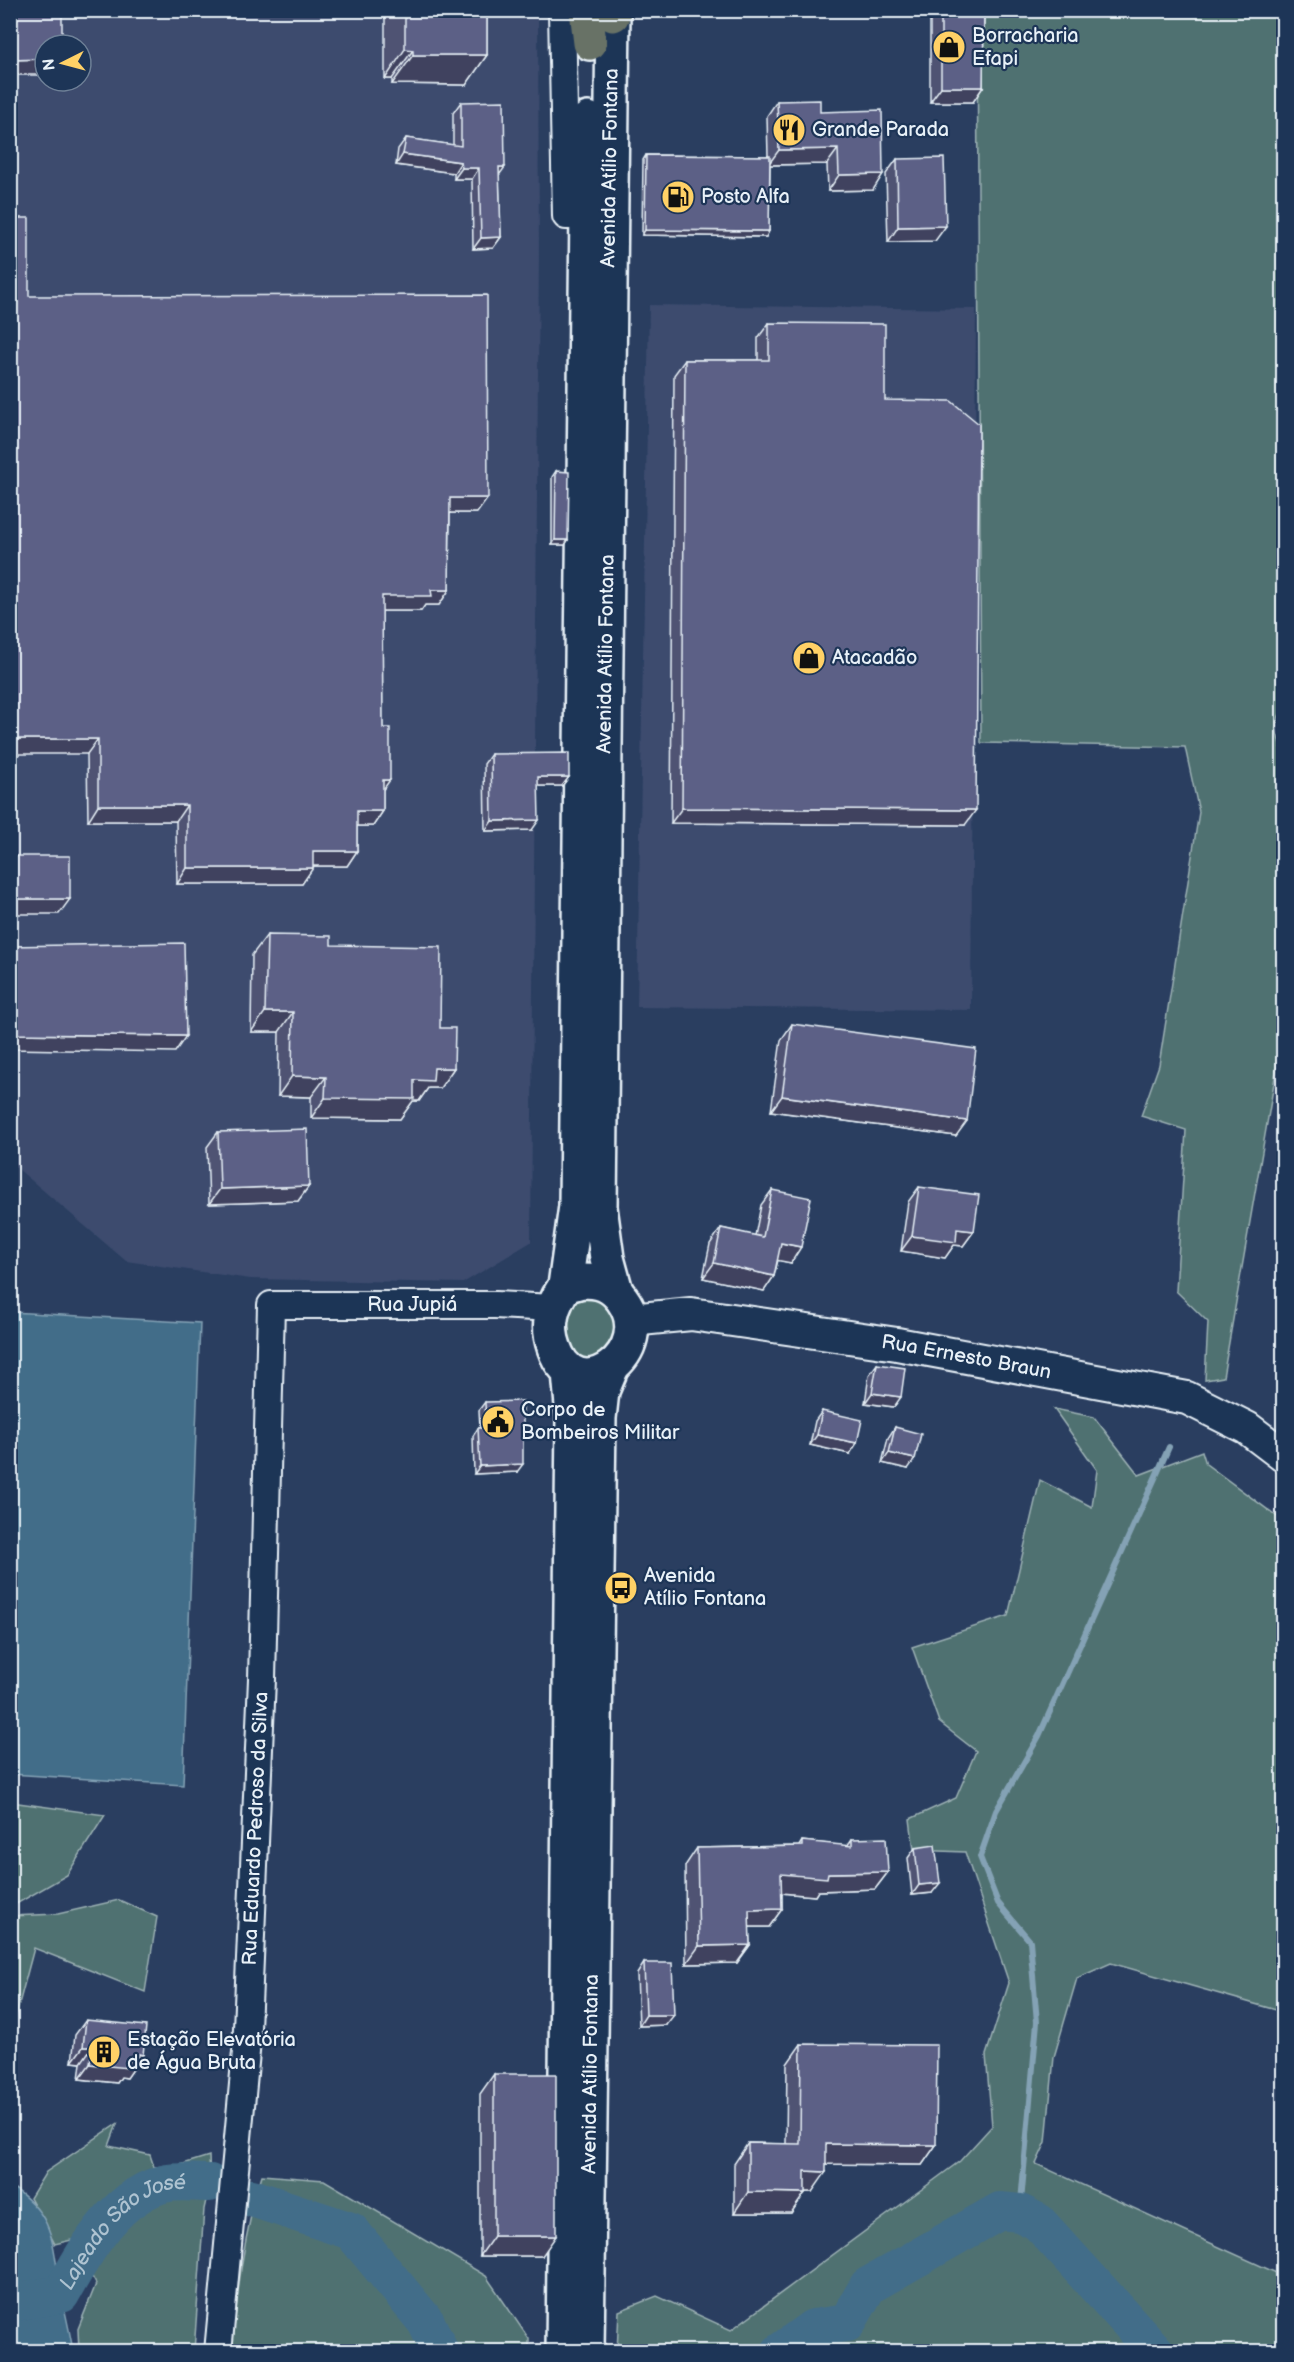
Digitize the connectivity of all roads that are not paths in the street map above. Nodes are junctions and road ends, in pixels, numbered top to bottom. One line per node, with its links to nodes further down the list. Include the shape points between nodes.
1 (562, 10): 4 (street)
2 (603, 11): 3 (highway); 5 (main road, Avenida Atílio Fontana, via 600,1208)
3 (590, 43): 4 (main road, Avenida Atílio Fontana)
4 (576, 216): 6 (main road, Avenida Atílio Fontana, via 576,1206)
5 (616, 1291): 6 (main road, via 600,1281 582,1281); 8 (main road, via 627,1305)
6 (559, 1297): 7 (street, Rua Jupiá, via 495,1305); 10 (main road, via 551,1338)
7 (271, 1305): 12 (street, Rua Eduardo Pedroso da Silva, via 262,1679 246,2052)
8 (631, 1320): 9 (main road, via 631,1339 624,1355); 11 (street, Rua Ernesto Braun, via 691,1314 897,1344 1187,1398 1247,1428)
9 (612, 1367): 10 (main road, via 598,1375); 14 (main road, Avenida Atílio Fontana, via 602,1391 599,1418)
10 (569, 1372): 13 (main road, Avenida Atílio Fontana, via 573,1417)
11 (1284, 1456)
12 (218, 2352)
13 (563, 2352)
14 (587, 2352)

